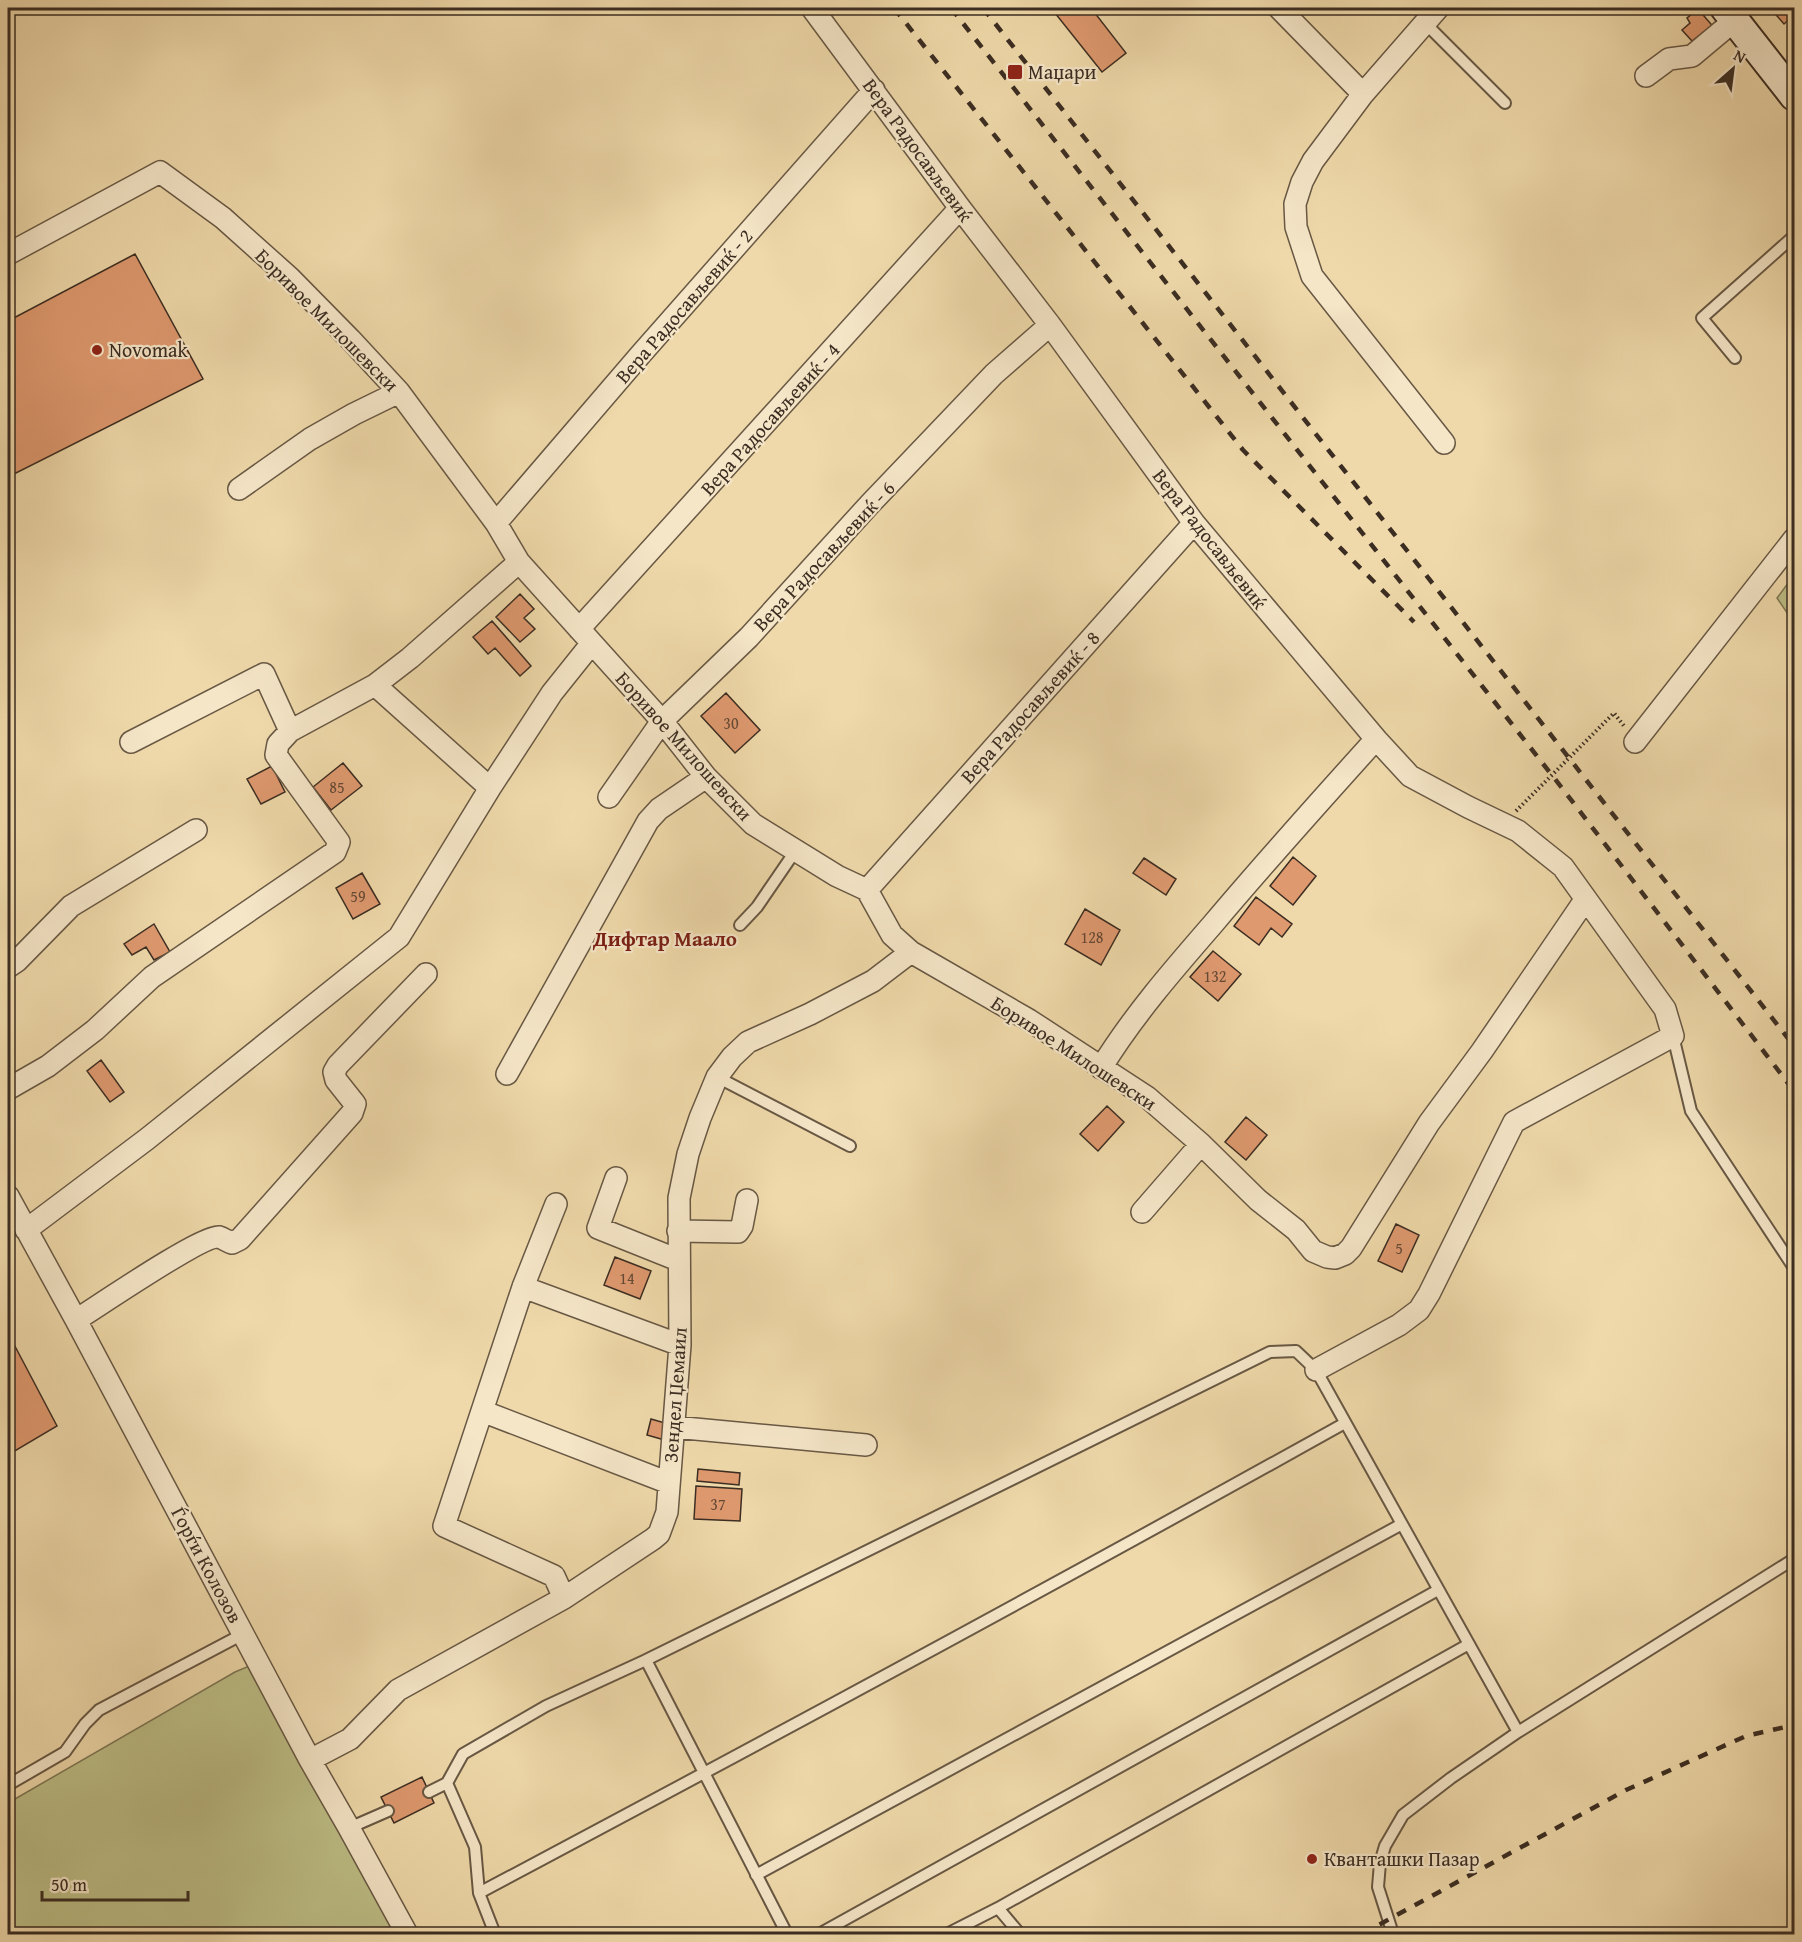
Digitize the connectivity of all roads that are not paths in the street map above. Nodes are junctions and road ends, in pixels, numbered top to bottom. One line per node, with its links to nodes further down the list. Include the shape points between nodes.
1 (812, 8): 6 (street, Вера Радосављевиќ)
2 (1279, 8): 7 (street)
3 (1730, 14): 5 (street, via 1692,56 1669,58); 8 (main road)
4 (1432, 15): 7 (street); 9 (lane)
5 (1647, 76)
6 (874, 90): 10 (street, Вера Радосављевиќ); 18 (street, Вера Радосављевиќ - 2)
7 (1363, 94): 16 (street, via 1307,172 1295,204 1296,227 1312,276)
8 (1794, 96)
9 (1505, 103)
10 (960, 208): 13 (street, Вера Радосављевиќ); 22 (street, Вера Радосављевиќ - 4)
11 (1794, 236): 14 (lane, via 1702,318)
12 (8, 254): 15 (street, Боривое Милошевски, via 160,172 223,218 290,278)
13 (1050, 325): 19 (street, Вера Радосављевиќ); 24 (street, Вера Радосављевиќ - 6, via 994,374 749,637)
14 (1735, 358)
15 (399, 392): 17 (street, via 310,439); 18 (street, Боривое Милошевски)
16 (1444, 443)
17 (239, 489)
18 (496, 523): 21 (street, Боривое Милошевски)
19 (1194, 524): 26 (street, Вера Радосављевиќ); 34 (street, Вера Радосављевиќ - 8)
20 (1794, 539): 28 (street)
21 (519, 562): 22 (street, Боривое Милошевски); 23 (street)
22 (585, 636): 24 (street, Боривое Милошевски); 30 (street, Вера Радосављевиќ - 4)
23 (375, 685): 25 (street); 30 (street)
24 (662, 721): 29 (street, Боривое Милошевски); 31 (street, Вера Радосављевиќ - 6)
25 (290, 731): 27 (street, via 264,674); 44 (street, via 278,744 276,755 339,842 335,852 152,977 95,1030 48,1066)
26 (1376, 739): 35 (street, Вера Радосављевиќ, via 1410,776 1518,831 1563,867); 41 (street, via 1166,978)
27 (131, 742)
28 (1635, 742)
29 (706, 777): 33 (street, Боривое Милошевски, via 753,824); 42 (street, via 658,809 648,821)
30 (490, 788): 52 (street, Вера Радосављевиќ - 4, via 399,937 147,1139)
31 (609, 797)
32 (196, 830): 38 (street, via 71,906)
33 (796, 850): 34 (street, Боривое Милошевски); 36 (lane)
34 (867, 890): 37 (street, Боривое Милошевски, via 892,935)
35 (1585, 900): 40 (street, Вера Радосављевиќ, via 1665,1009); 45 (street, Боривое Милошевски, via 1429,1123 1345,1254 1335,1258 1313,1251 1296,1230 1258,1200)
36 (740, 925)
37 (911, 952): 41 (street, Боривое Милошевски, via 1029,1020); 43 (street, Зендел Џемаил, via 873,981 748,1042)
38 (8, 967)
39 (426, 974): 57 (street, via 334,1072 355,1104 352,1113 240,1239 232,1244 221,1238 210,1239)
40 (1673, 1036): 55 (lane, via 1691,1111); 59 (street, via 1514,1122 1419,1310)
41 (1101, 1068): 45 (street, Боривое Милошевски, via 1147,1097)
42 (507, 1074)
43 (717, 1077): 46 (lane); 53 (street, Зендел Џемаил, via 688,1154 679,1198)
44 (8, 1089)
45 (1201, 1144): 51 (street)
46 (850, 1146)
47 (615, 1178): 54 (street, via 598,1228)
48 (8, 1196): 52 (street, Ѓорѓи Колозов)
49 (747, 1200): 53 (street, via 738,1232)
50 (556, 1204): 56 (street)
51 (1142, 1212)
52 (26, 1230): 57 (street, Ѓорѓи Колозов)
53 (678, 1231): 54 (street, Зендел Џемаил)
54 (678, 1260): 58 (street, Зендел Џемаил)
55 (1794, 1268)
56 (523, 1287): 58 (street); 60 (street)
57 (76, 1320): 69 (street, Ѓорѓи Колозов)
58 (680, 1345): 62 (street, Зендел Џемаил)
59 (1316, 1370): 61 (lane); 71 (lane, via 1296,1351 1270,1352)
60 (482, 1411): 64 (street); 68 (street, via 444,1526 554,1576)
61 (1345, 1423): 65 (lane); 74 (lane)
62 (674, 1426): 63 (street); 64 (street, Зендел Џемаил)
63 (866, 1445)
64 (669, 1484): 68 (street, Зендел Џемаил, via 667,1512 659,1534)
65 (1402, 1524): 67 (lane); 80 (lane)
66 (1794, 1559): 72 (lane)
67 (1438, 1590): 70 (lane); 87 (lane)
68 (564, 1598): 73 (street, Зендел Џемаил, via 398,1690 350,1739)
69 (243, 1634): 73 (street, Ѓорѓи Колозов); 76 (lane, via 99,1710 65,1752)
70 (1469, 1644): 72 (lane); 82 (lane)
71 (646, 1660): 74 (lane); 75 (lane, via 546,1706 463,1754)
72 (1518, 1732): 90 (lane, via 1403,1815 1380,1863 1378,1887)
73 (310, 1761): 79 (street, Ѓорѓи Колозов)
74 (704, 1774): 80 (lane); 81 (lane)
75 (447, 1783): 77 (lane); 81 (lane, via 476,1847)
76 (8, 1785)
77 (429, 1792)
78 (388, 1811): 79 (lane)
79 (349, 1827): 84 (street, Ѓорѓи Колозов)
80 (756, 1875): 83 (lane)
81 (479, 1893): 85 (lane)
82 (998, 1908): 88 (lane); 89 (lane)
83 (786, 1932): 86 (lane)
84 (406, 1935)
85 (495, 1935)
86 (774, 1935)
87 (819, 1935)
88 (946, 1935)
89 (1020, 1935)
90 (1393, 1935)

